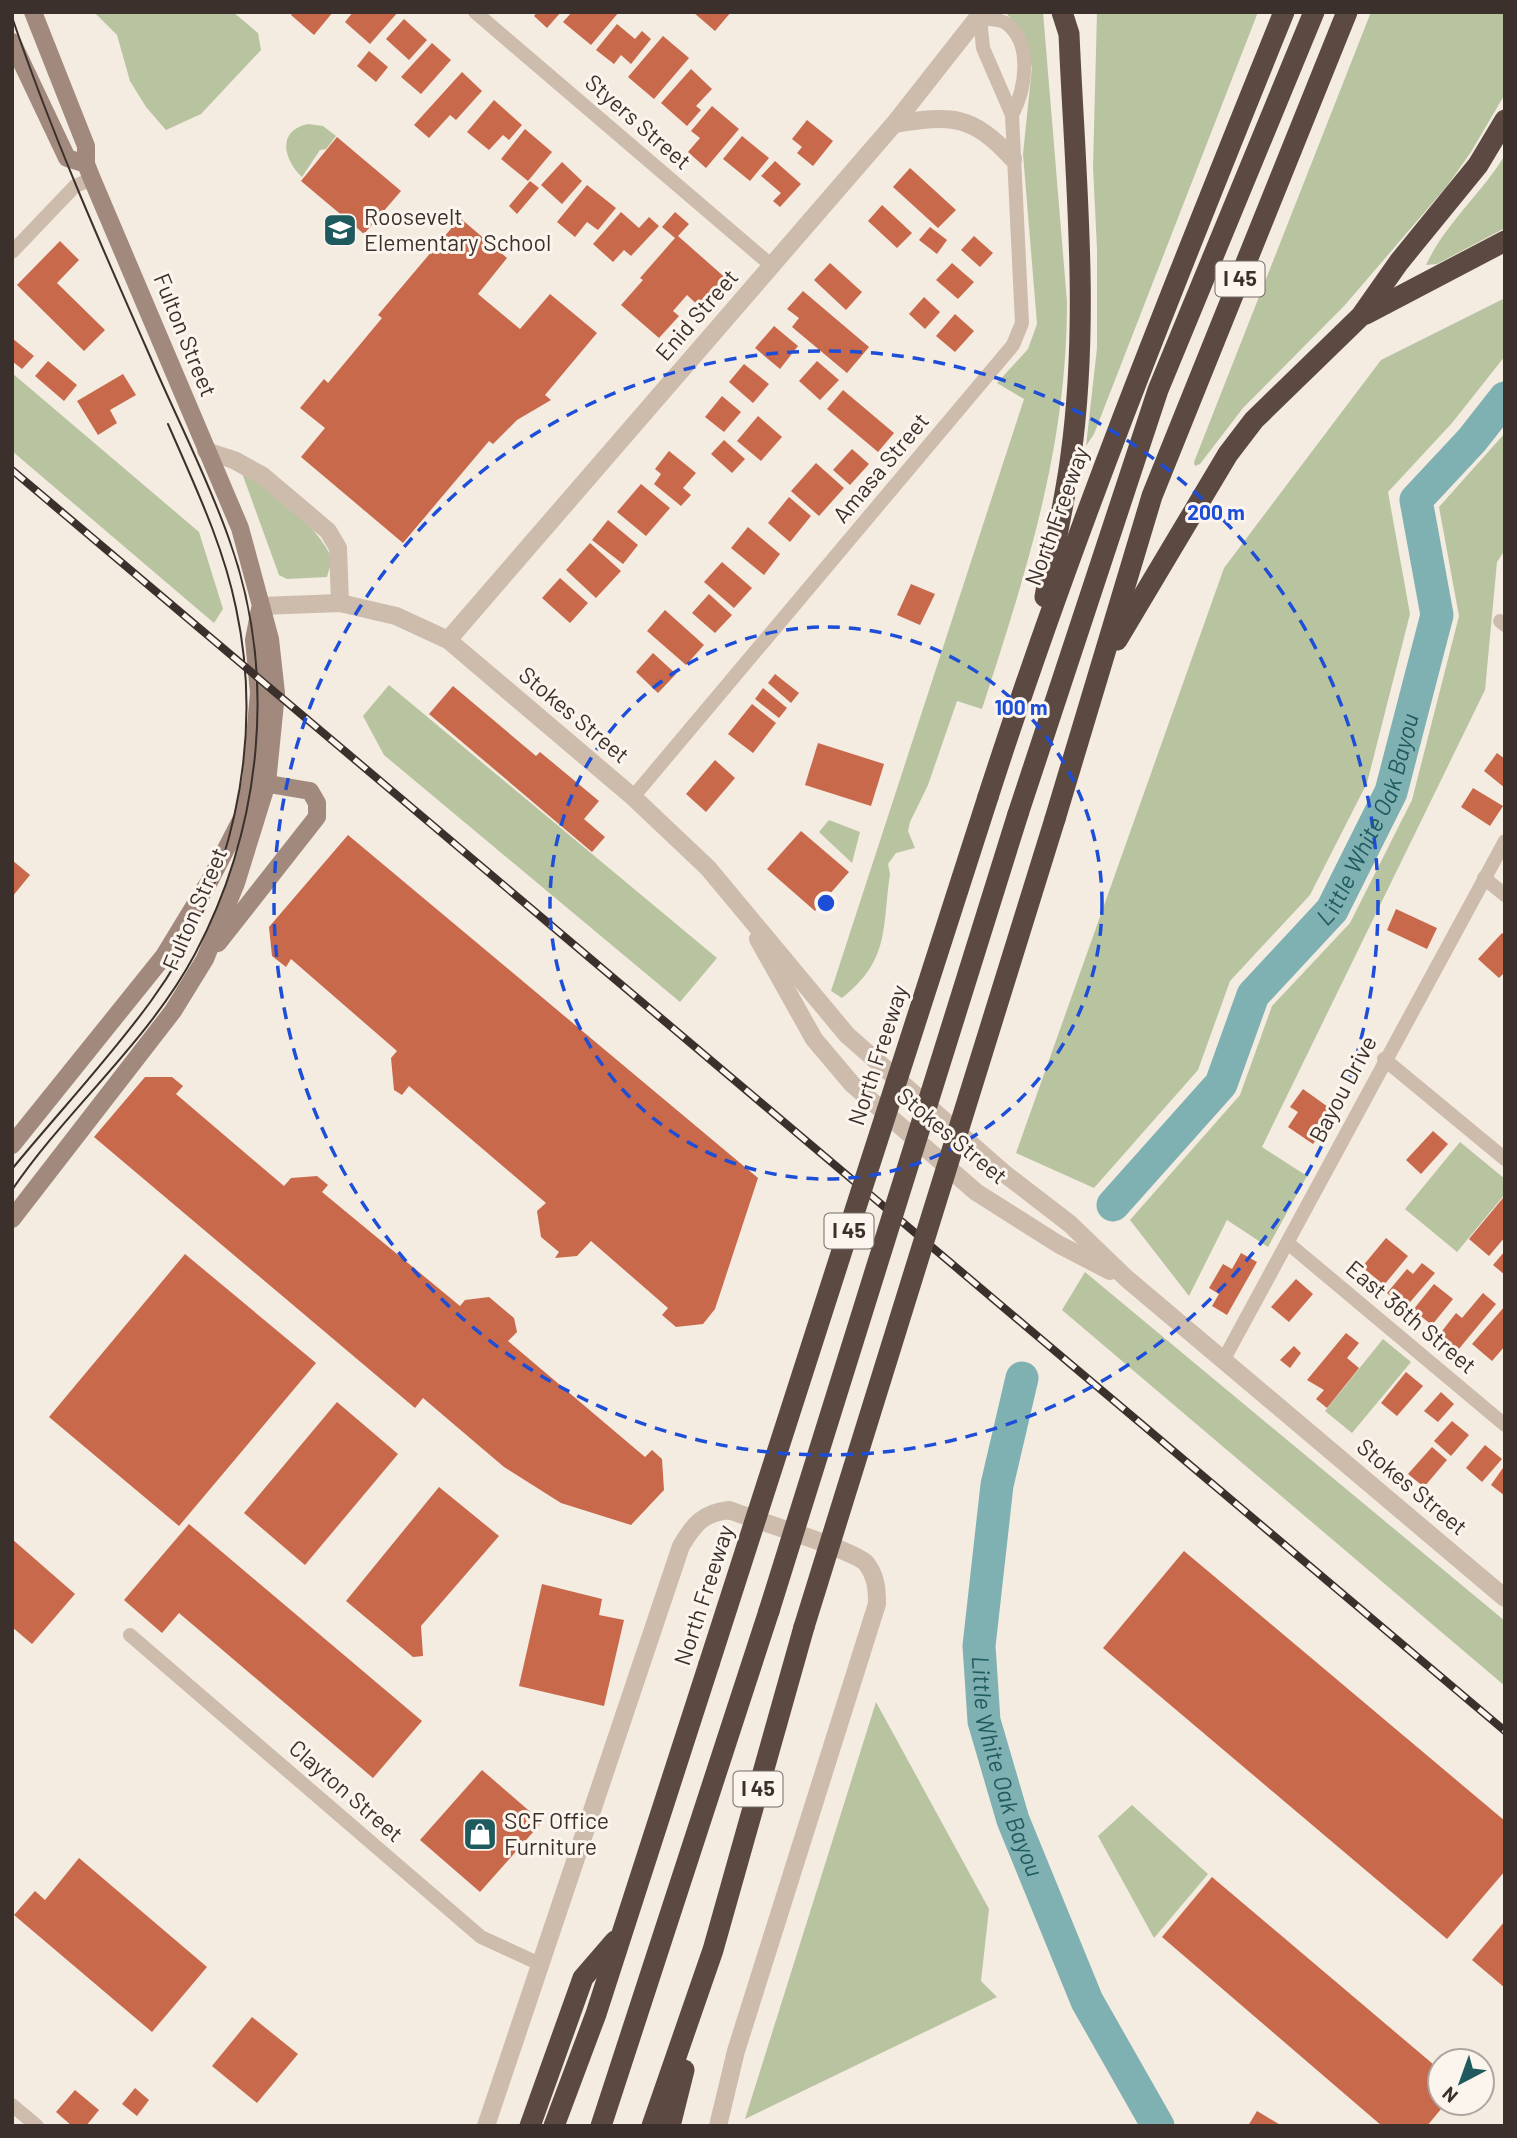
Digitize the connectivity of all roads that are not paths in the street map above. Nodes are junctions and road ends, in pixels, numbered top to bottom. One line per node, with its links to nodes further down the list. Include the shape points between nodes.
1 (33, 12): 15 (main road, Fulton Street, via 86,146)
2 (475, 12): 18 (street, Styers Street)
3 (1062, 12): 9 (highway)
4 (1074, 12): 9 (highway)
5 (1284, 12): 24 (highway, North Freeway / I 45, via 1139,372)
6 (1314, 12): 51 (highway, bridge, via 1158,390 1018,814 769,1611)
7 (1347, 12): 25 (highway, I 45, via 1153,496)
8 (978, 14): 11 (street, Amasa Street, via 983,48); 11 (street, Amasa Street, via 1005,22 1017,37 1024,79); 13 (street, Enid Street)
9 (1069, 34): 24 (highway, via 1080,318 1071,455)
10 (12, 42): 15 (main road, Fulton Street, via 67,158)
11 (1012, 115): 14 (street, Amasa Street)
12 (1505, 120): 19 (highway, via 1478,165)
13 (894, 124): 14 (street, via 953,119 975,125); 18 (street, Enid Street)
14 (1013, 159): 27 (street, Amasa Street, via 1022,323 1013,345)
15 (89, 171): 17 (street); 20 (main road, Fulton Street)
16 (1505, 241): 19 (highway)
17 (12, 252)
18 (772, 266): 23 (street, Enid Street)
19 (1361, 316): 25 (highway, via 1254,420 1228,454)
20 (206, 451): 21 (street, via 263,476 328,531 338,548); 22 (main road, Fulton Street, via 240,528)
21 (340, 603): 22 (street, Stokes Street); 23 (street, Stokes Street, via 396,615)
22 (261, 606): 26 (main road, Fulton Street, via 276,693)
23 (448, 640): 27 (street, Stokes Street)
24 (1034, 654): 43 (highway, North Freeway / I 45, bridge)
25 (1104, 664): 44 (highway, I 45, bridge, via 804,1627)
26 (259, 782): 32 (main road, Fulton Street, via 236,883); 32 (main road, via 310,790 317,803 317,817); 34 (main road, Fulton Street, via 209,882 164,956)
27 (633, 797): 31 (street, Stokes Street, via 708,868)
28 (1505, 841): 29 (street, Bayou Drive)
29 (1484, 878): 30 (street); 33 (street, Bayou Drive)
30 (1505, 895)
31 (745, 914): 38 (street, Stokes Street, via 847,1035 1005,1174 1070,1224); 38 (street, Stokes Street, via 814,1039 852,1084 976,1192 1058,1244)
32 (205, 959): 36 (main road, Fulton Street, via 140,1056)
33 (1384, 1059): 35 (street); 37 (street, Bayou Drive)
34 (12, 1145)
35 (1505, 1159)
36 (12, 1219)
37 (1289, 1244): 39 (street, Bayou Drive); 40 (street, East 36th Street)
38 (1126, 1279): 39 (street, Stokes Street)
39 (1224, 1359): 41 (street, Stokes Street)
40 (1505, 1425)
41 (1505, 1598)
42 (130, 1636): 45 (street, Clayton Street, via 481,1937)
43 (624, 1931): 49 (highway, via 583,1978); 50 (highway, North Freeway / I 45)
44 (713, 1950): 52 (highway, I 45); 53 (highway)
45 (542, 1965): 48 (street); 54 (street, via 667,1580 690,1531 711,1512 729,1510 864,1561 878,1586 877,1604 736,2051)
46 (12, 2105): 47 (street)
47 (37, 2126)
48 (486, 2126)
49 (530, 2126)
50 (554, 2126)
51 (601, 2126)
52 (652, 2126)
53 (670, 2126)
54 (718, 2126)

